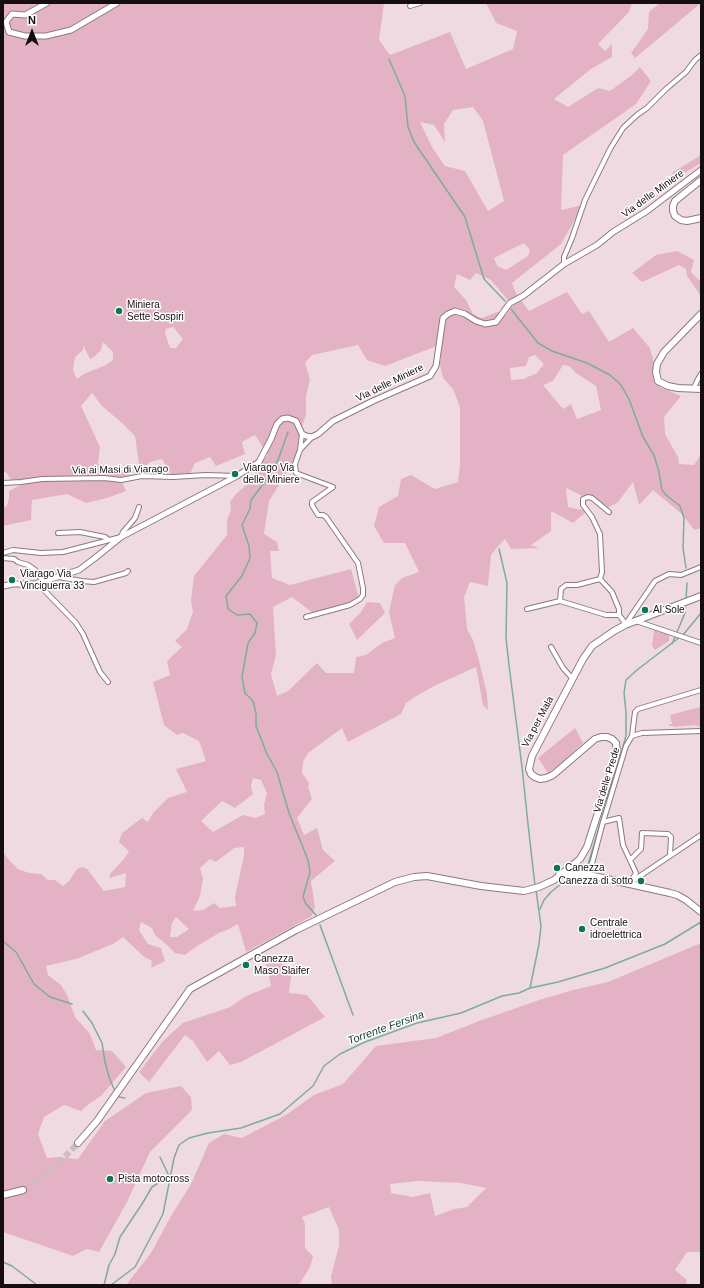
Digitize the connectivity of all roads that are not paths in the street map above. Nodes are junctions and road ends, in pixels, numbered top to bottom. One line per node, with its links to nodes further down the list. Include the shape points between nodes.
1 (47, 3): 2 (street, via 25,15 12,14 6,22 9,32 25,36 46,36 70,30)
2 (117, 3)
3 (420, 3): 4 (street)
4 (410, 6)
5 (701, 55): 9 (street, via 686,72 623,128 585,200 564,257)
6 (701, 170): 9 (street, Via delle Miniere, via 650,209)
7 (701, 180): 8 (main road, via 676,200 673,211 681,220)
8 (701, 218)
9 (564, 264): 14 (street, Via delle Miniere, via 510,303 496,322 485,324 455,311 448,314 443,318 436,366 430,376 333,421)
10 (701, 314): 12 (main road, via 664,352 657,364 656,372 658,380 668,386)
11 (701, 374): 12 (street, via 697,381)
12 (698, 389)
13 (302, 434): 14 (street); 15 (street); 16 (street, via 296,421 282,419 277,424 259,462)
14 (312, 437): 15 (street)
15 (300, 450): 35 (street, via 296,458 296,473 333,487 312,502 312,505 318,515 323,514 326,517 358,563 363,588 360,600)
16 (237, 476): 17 (street, Via ai Masi di Viarago, via 142,476 121,480 42,478); 21 (street)
17 (3, 483)
18 (139, 507): 21 (street)
19 (608, 512): 28 (street, via 592,498 583,500 583,505 600,534)
20 (58, 533): 22 (street, via 80,532)
21 (121, 537): 22 (street); 27 (street, via 79,570)
22 (109, 540): 23 (street, via 63,552 13,550)
23 (3, 553)
24 (3, 558): 29 (street, via 14,559 28,565 35,570)
25 (701, 567): 37 (street, via 681,575 669,574 655,582)
26 (128, 571): 27 (street, via 94,582)
27 (57, 577): 29 (street)
28 (600, 579): 32 (street, via 566,585 561,589); 34 (street, via 612,592)
29 (41, 582): 30 (street); 41 (street, via 44,590 76,623 100,672)
30 (3, 586)
31 (701, 596): 36 (main road, Via per Mala)
32 (560, 601): 33 (street); 34 (street, via 606,615)
33 (527, 608)
34 (619, 615): 37 (street)
35 (306, 617)
36 (635, 621): 37 (main road, Via per Mala); 38 (street)
37 (625, 625): 40 (main road, Via per Mala, via 592,646)
38 (701, 643)
39 (551, 647): 40 (street)
40 (572, 678): 49 (main road, Via per Mala, via 532,756 529,769 535,777 546,778 601,737 612,739 616,743 617,752 588,847)
41 (108, 682)
42 (701, 690): 44 (street, Via delle Prede, via 638,709 635,712)
43 (701, 731): 44 (street)
44 (632, 736): 45 (street, Via delle Prede, via 626,746)
45 (603, 822): 48 (street, via 619,818 623,845); 52 (street, Via delle Prede)
46 (701, 835): 47 (street)
47 (670, 855): 48 (street, via 671,837 668,834 642,833 641,849); 53 (street)
48 (631, 859): 53 (street, via 636,873)
49 (574, 863): 50 (main road); 51 (main road)
50 (579, 874): 51 (main road); 52 (main road)
51 (559, 875): 55 (main road, via 539,888 524,891 427,876 395,882 296,930 196,985 190,989)
52 (589, 875): 53 (main road)
53 (629, 884): 54 (main road, via 677,895)
54 (701, 912)
55 (78, 1143)
56 (23, 1190): 57 (main road)
57 (3, 1195)

